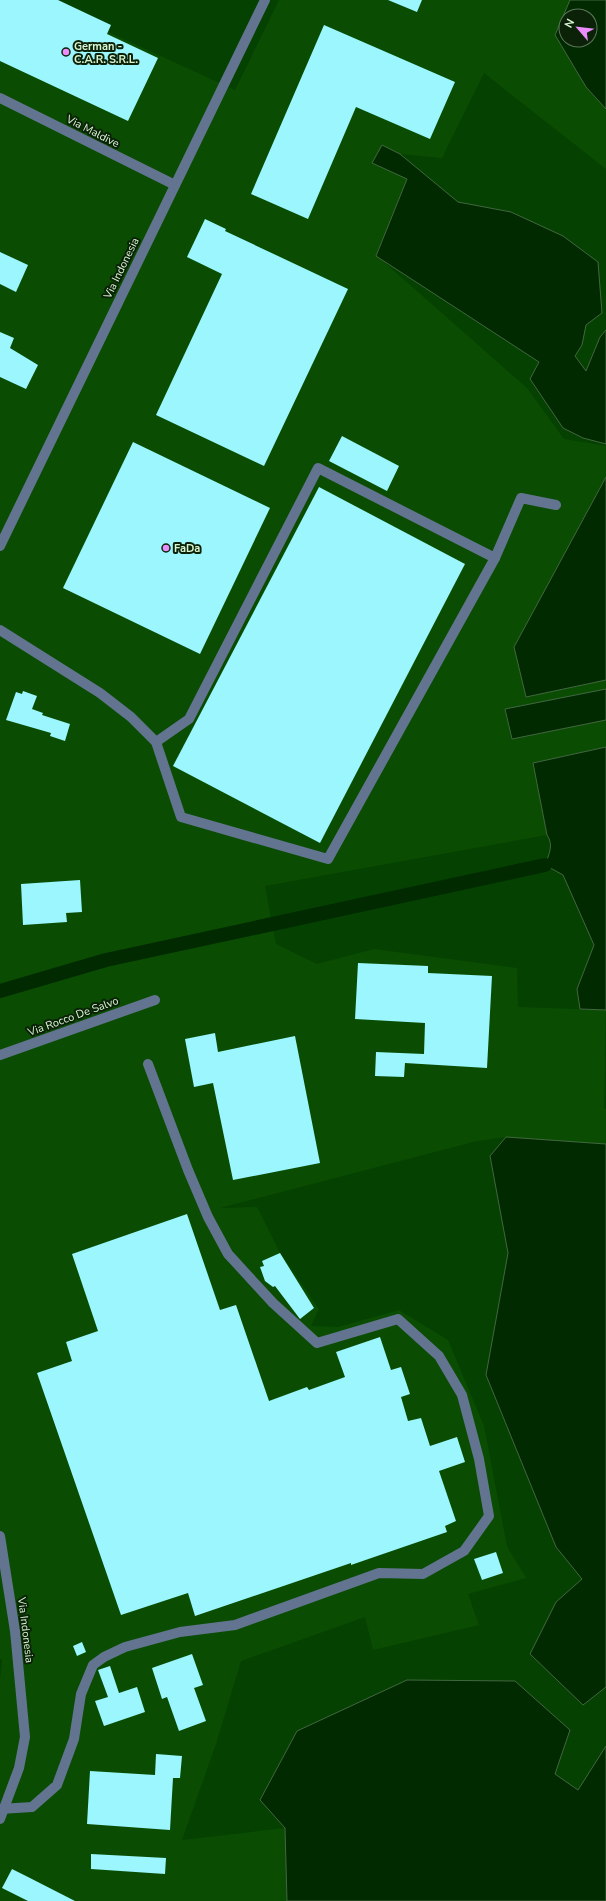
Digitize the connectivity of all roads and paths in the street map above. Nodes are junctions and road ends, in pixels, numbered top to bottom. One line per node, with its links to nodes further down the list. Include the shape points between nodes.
1 (265, 0): 3 (street, Via Indonesia)
2 (0, 98): 3 (street, Via Maldive)
3 (175, 185): 5 (street, Via Indonesia)
4 (556, 504): 6 (street, via 521,498)
5 (0, 546)
6 (495, 558): 8 (street, via 318,468 189,719); 8 (street, via 328,859 181,817)
7 (0, 630): 8 (street, via 100,693)
8 (156, 742)
9 (154, 1000): 10 (street, Via Rocco De Salvo)
10 (0, 1055)
11 (148, 1064): 14 (street, via 208,1217 228,1254 274,1303 317,1343 398,1319 440,1356 462,1395 480,1459 489,1516 464,1551 423,1574 379,1573 235,1625 180,1632 125,1647 104,1657 93,1665 81,1694 74,1739 57,1785 32,1807)
12 (0, 1536): 13 (street, Via Indonesia)
13 (2, 1571): 14 (street, Via Indonesia, via 15,1631 24,1737 18,1768)
14 (1, 1813)

